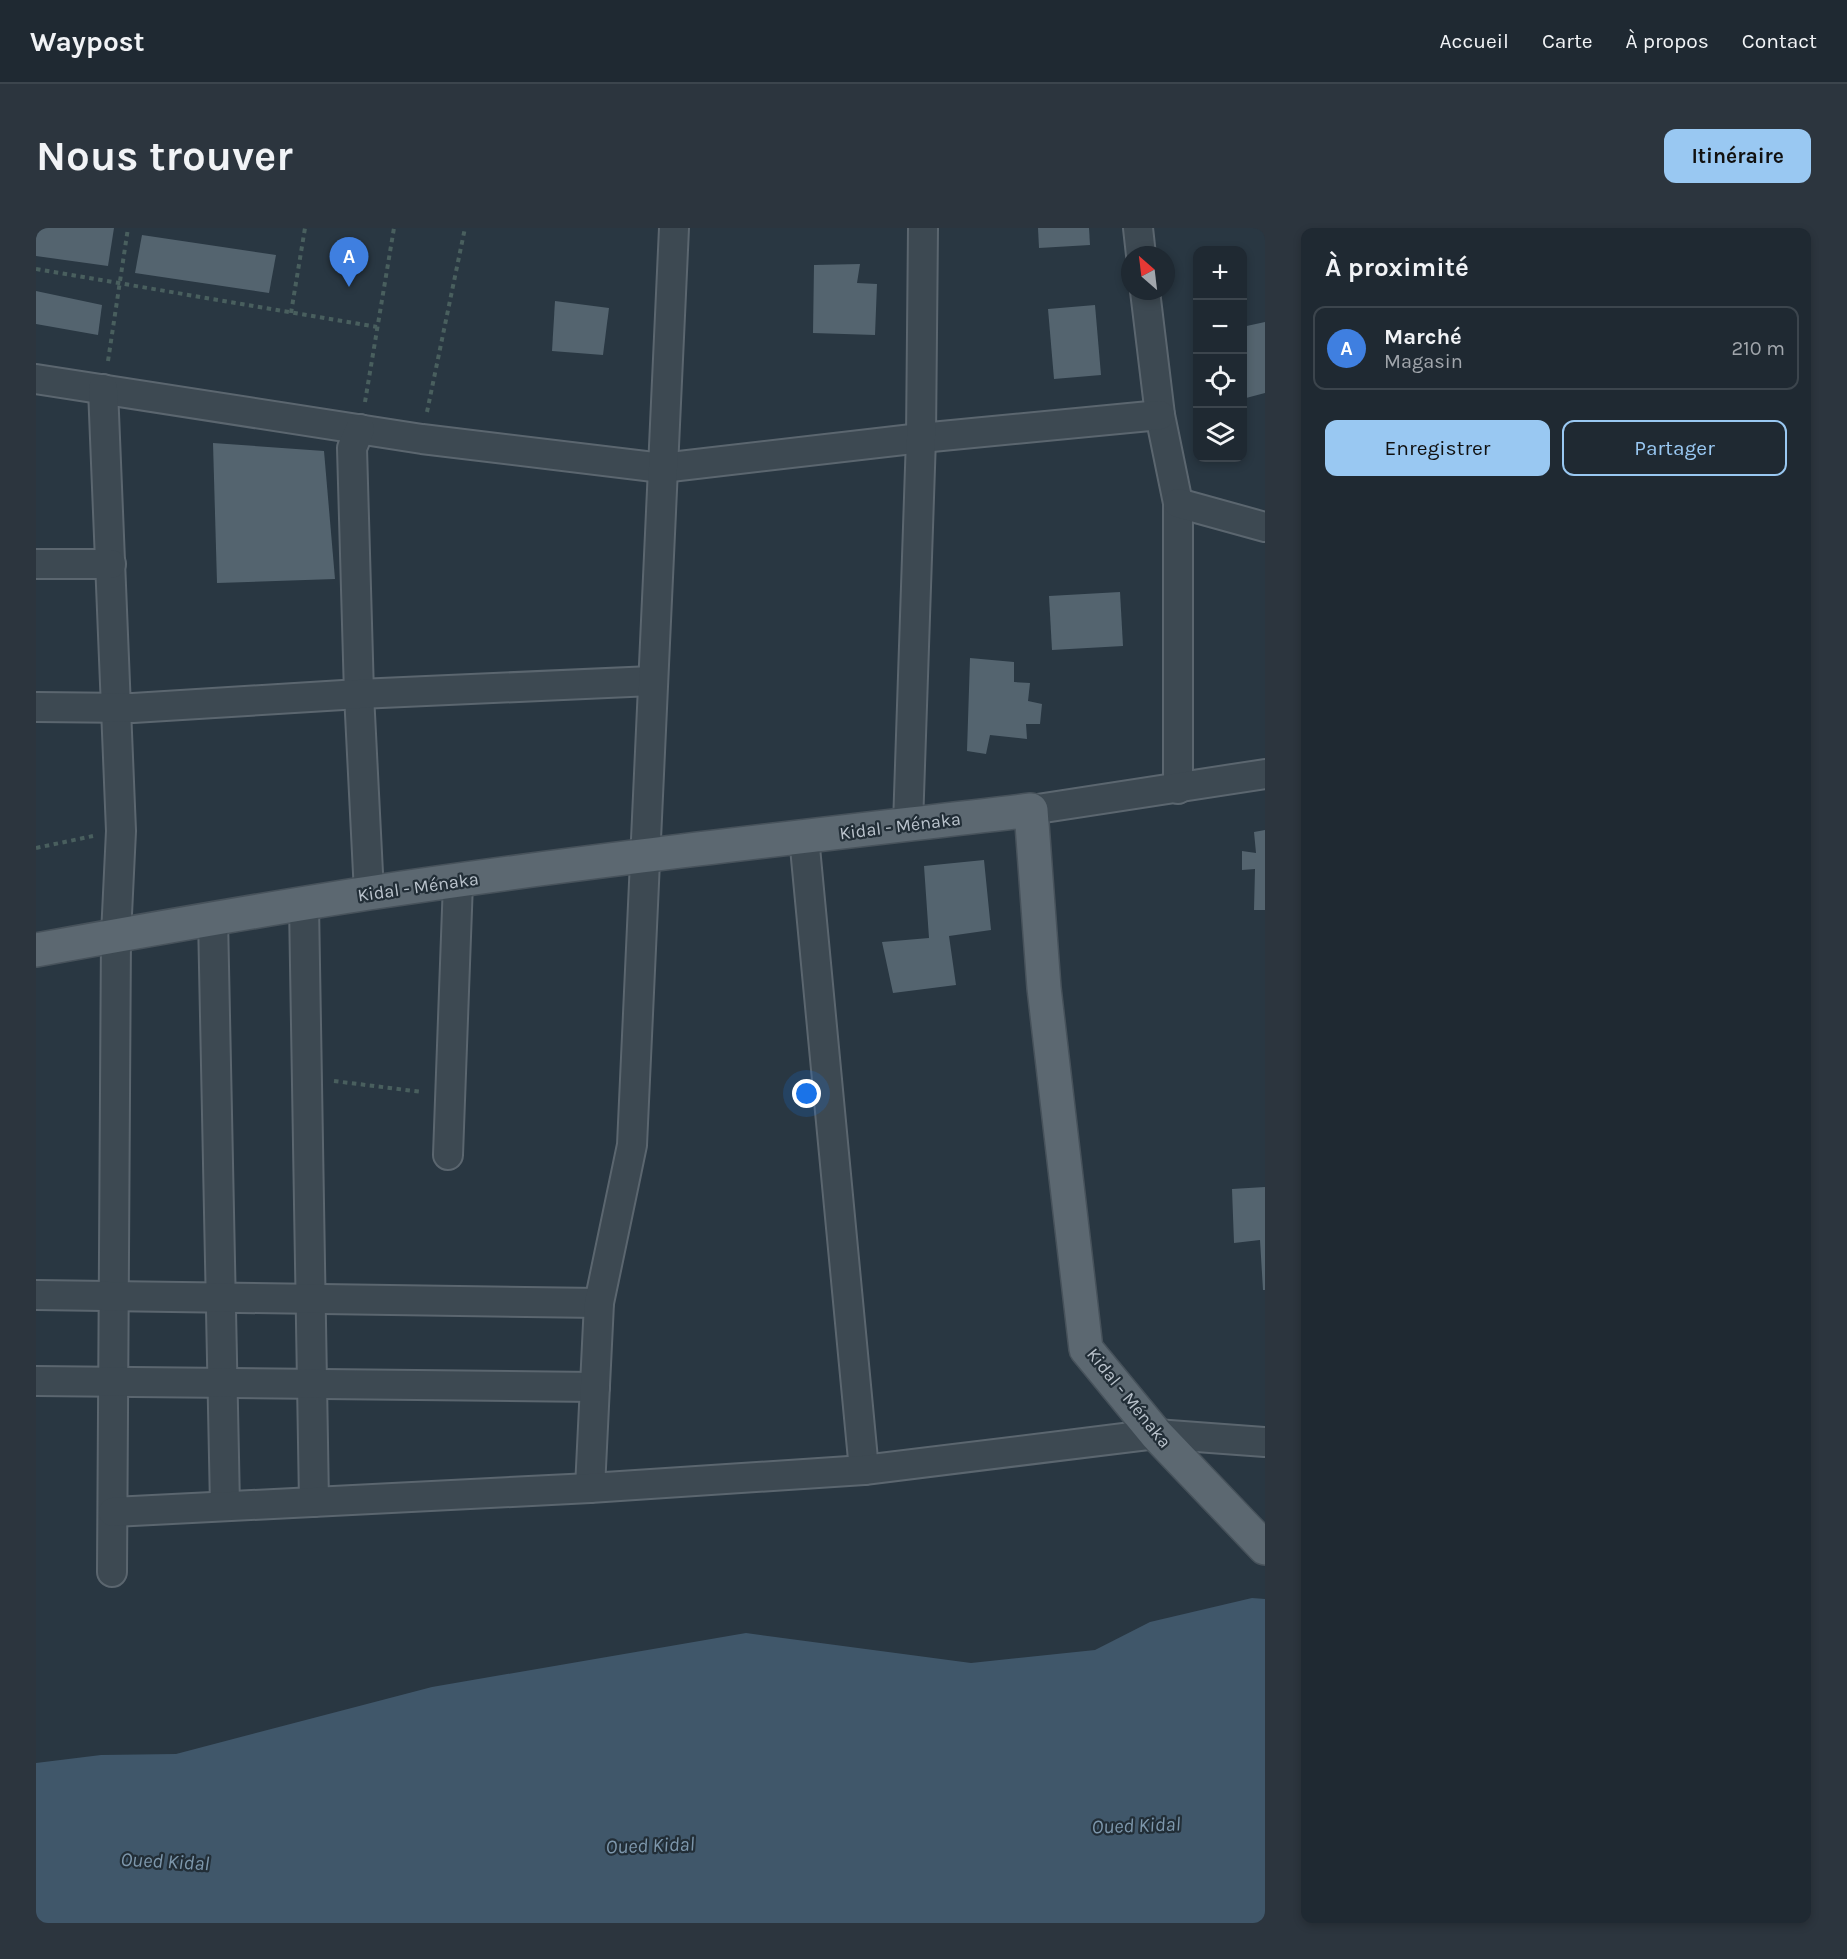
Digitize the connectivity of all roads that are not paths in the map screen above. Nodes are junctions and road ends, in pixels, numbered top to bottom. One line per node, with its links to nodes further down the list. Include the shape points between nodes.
1 (674, 228): 11 (street)
2 (923, 228): 10 (street)
3 (1138, 228): 4 (street)
4 (1140, 246)
5 (1146, 300): 8 (street)
6 (36, 379): 7 (street)
7 (104, 389): 9 (street); 15 (street)
8 (1160, 415): 10 (street); 12 (street)
9 (360, 429): 11 (street); 17 (street, via 352,448)
10 (921, 438): 11 (street); 23 (street)
11 (662, 468): 16 (street)
12 (1178, 503): 13 (street); 21 (street)
13 (1265, 527)
14 (36, 564): 15 (street)
15 (111, 564): 19 (street)
16 (652, 681): 17 (street); 25 (street)
17 (359, 694): 19 (street); 27 (street)
18 (36, 707): 19 (street)
19 (115, 707): 30 (street, via 121,831)
20 (1265, 774): 21 (street)
21 (1178, 789): 22 (street)
22 (1031, 810): 23 (main road, Kidal - Ménaka); 43 (main road, Kidal - Ménaka, via 1044,988 1086,1348)
23 (908, 825): 24 (main road, Kidal - Ménaka)
24 (804, 837): 25 (main road, Kidal - Ménaka); 45 (street)
25 (644, 857): 26 (main road, Kidal - Ménaka); 37 (street, via 632,1145)
26 (458, 882): 27 (main road, Kidal - Ménaka); 32 (street)
27 (369, 893): 28 (main road, Kidal - Ménaka)
28 (304, 905): 29 (main road, Kidal - Ménaka); 36 (street)
29 (213, 918): 30 (main road, Kidal - Ménaka); 35 (street)
30 (116, 935): 31 (main road, Kidal - Ménaka); 34 (street)
31 (36, 950)
32 (448, 1155)
33 (36, 1295): 34 (street)
34 (114, 1296): 35 (street); 39 (street)
35 (221, 1297): 36 (street); 40 (street)
36 (311, 1299): 37 (street); 41 (street)
37 (599, 1303): 42 (street)
38 (36, 1381): 39 (street)
39 (113, 1382): 40 (street); 49 (street)
40 (223, 1383): 41 (street); 48 (street)
41 (312, 1384): 42 (street); 47 (street)
42 (595, 1387): 46 (street)
43 (1156, 1434): 44 (street); 45 (street); 50 (main road, Kidal - Ménaka)
44 (1265, 1442)
45 (864, 1470): 46 (street)
46 (590, 1488): 47 (street)
47 (314, 1502): 48 (street)
48 (225, 1506): 49 (street)
49 (112, 1512): 51 (street)
50 (1265, 1548)
51 (112, 1572)

